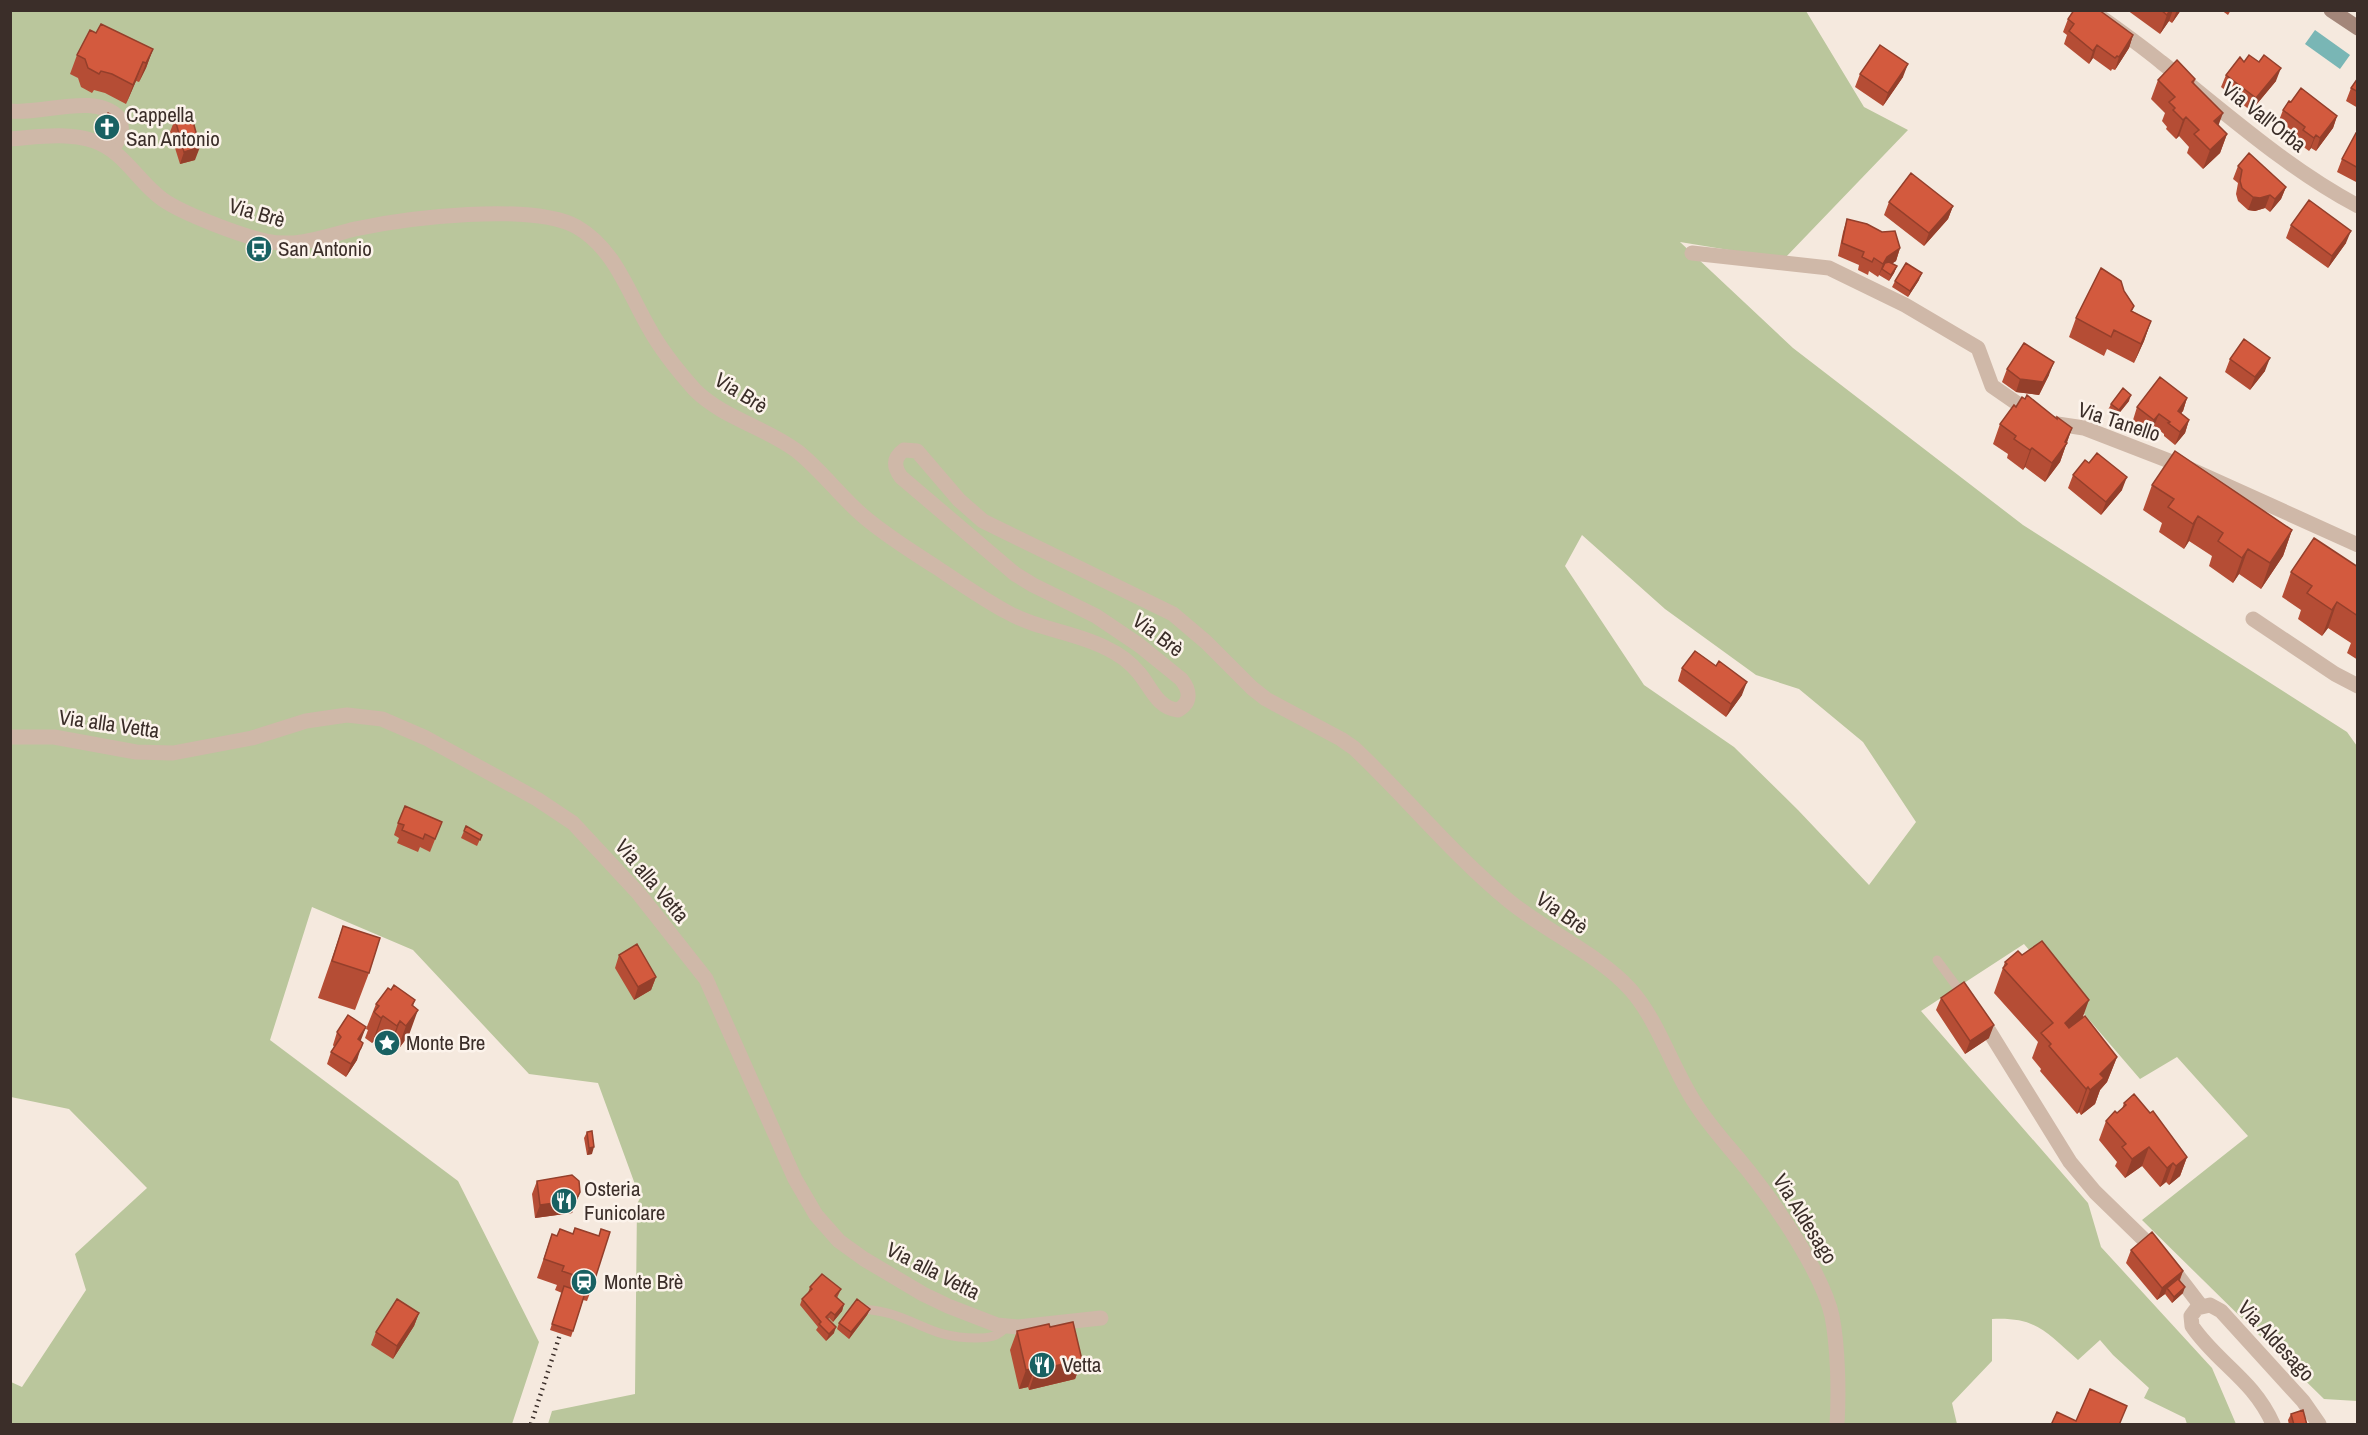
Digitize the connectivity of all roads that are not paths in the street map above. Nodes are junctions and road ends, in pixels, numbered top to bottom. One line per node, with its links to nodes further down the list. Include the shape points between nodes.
1 (2091, 10): 7 (street, Via Vall'Orba, via 2280,157)
2 (2331, 10): 3 (main road)
3 (2358, 28)
4 (10, 111): 6 (street, via 34,112 71,105 106,109 119,118 122,128)
5 (10, 139): 6 (street, Via Brè, via 70,136)
6 (112, 150): 16 (street, Via Brè, via 171,205 271,242 311,241 419,219 504,214 545,216 575,226 611,258 659,345 694,388 717,407 798,452 859,513 900,544 1009,613 1100,645 1122,657 1166,707 1178,710 1187,703 1188,691 1181,679 1139,645 1096,616 1015,573 901,477 896,459 910,449 922,455 959,500 983,521 1173,614 1259,694 1354,748 1509,901 1605,967 1630,989 1696,1104)
7 (2358, 206)
8 (1692, 253): 9 (street, Via Tanello, via 1829,268 1905,305 1978,348 1992,386 2043,422 2085,428 2179,465)
9 (2358, 545)
10 (2253, 619): 11 (street)
11 (2358, 687)
12 (10, 737): 20 (street, Via alla Vetta, via 54,737 136,752 173,753 252,738 328,716 365,716 400,725 537,799 573,823 609,860 706,979 790,1170 827,1230 856,1254 923,1294)
13 (1937, 960): 14 (lane)
14 (1970, 1004)
15 (1986, 1026): 17 (street, via 2076,1170 2168,1263)
16 (1754, 1178): 21 (street, Via Aldesago, via 1788,1227 1827,1300 1834,1331)
17 (2201, 1306): 22 (street, Via Aldesago, via 2191,1316 2192,1326 2248,1384); 23 (street, Via Aldesago, via 2210,1305 2221,1311 2303,1401)
18 (862, 1309): 20 (lane, via 959,1338 995,1336)
19 (1101, 1318): 20 (street, Via alla Vetta)
20 (1006, 1327)
21 (1838, 1425)
22 (2273, 1425)
23 (2319, 1425)

